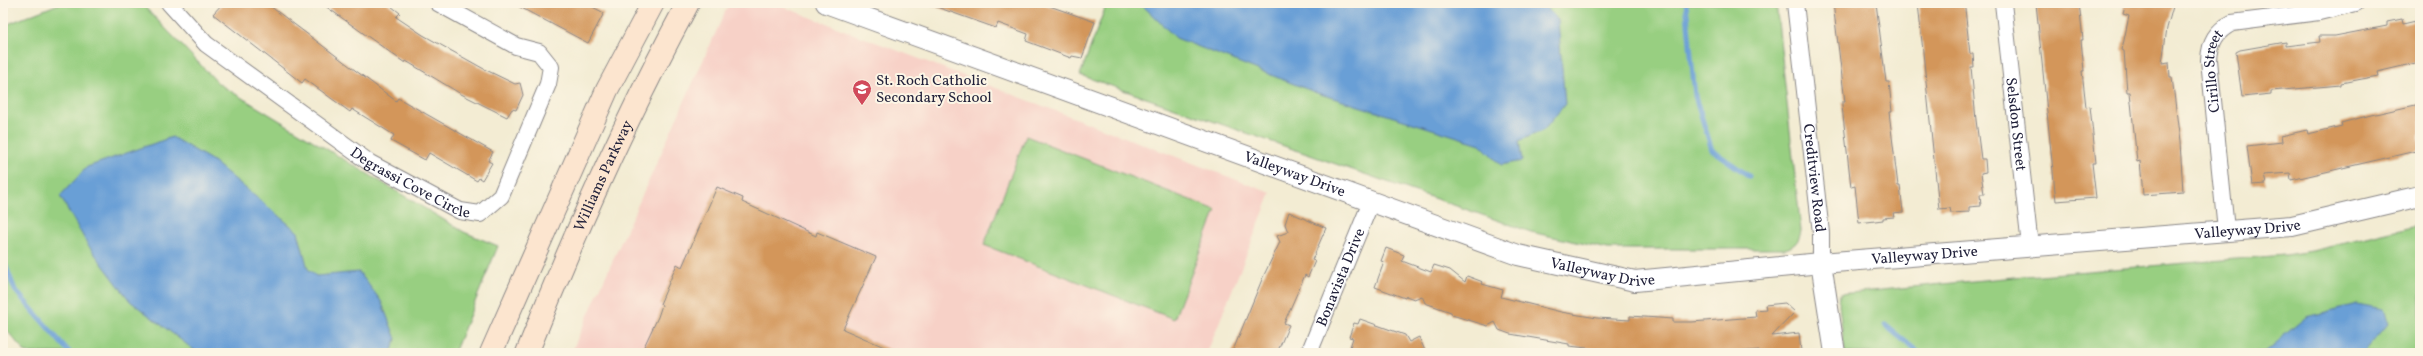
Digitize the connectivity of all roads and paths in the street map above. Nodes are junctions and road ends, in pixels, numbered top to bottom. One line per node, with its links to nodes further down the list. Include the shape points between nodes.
1 (169, 3): 2 (street, Degrassi Cove Circle, via 206,44 370,163 460,211 480,214 501,196 548,84 551,67 539,52 516,46)
2 (438, 3)
3 (653, 3): 14 (main road, Williams Parkway, via 607,90)
4 (688, 3): 15 (main road, Williams Parkway, via 663,50 597,191)
5 (826, 3): 10 (street, Valleyway Drive)
6 (1795, 3): 13 (street, Creditview Road, via 1821,233)
7 (2002, 3): 12 (street, Selsdon Street)
8 (2356, 3): 11 (street, Cirillo Street, via 2320,12 2232,22 2214,37 2209,48 2209,60)
9 (2420, 196): 11 (street, Valleyway Drive, via 2306,224)
10 (1371, 202): 13 (street, Valleyway Drive, via 1518,255 1635,281); 16 (street, Bonavista Drive)
11 (2226, 230): 12 (street, Valleyway Drive)
12 (2030, 246): 13 (street, Valleyway Drive)
13 (1821, 263): 17 (street, Creditview Road)
14 (491, 353)
15 (527, 353)
16 (1309, 353)
17 (1835, 353)

